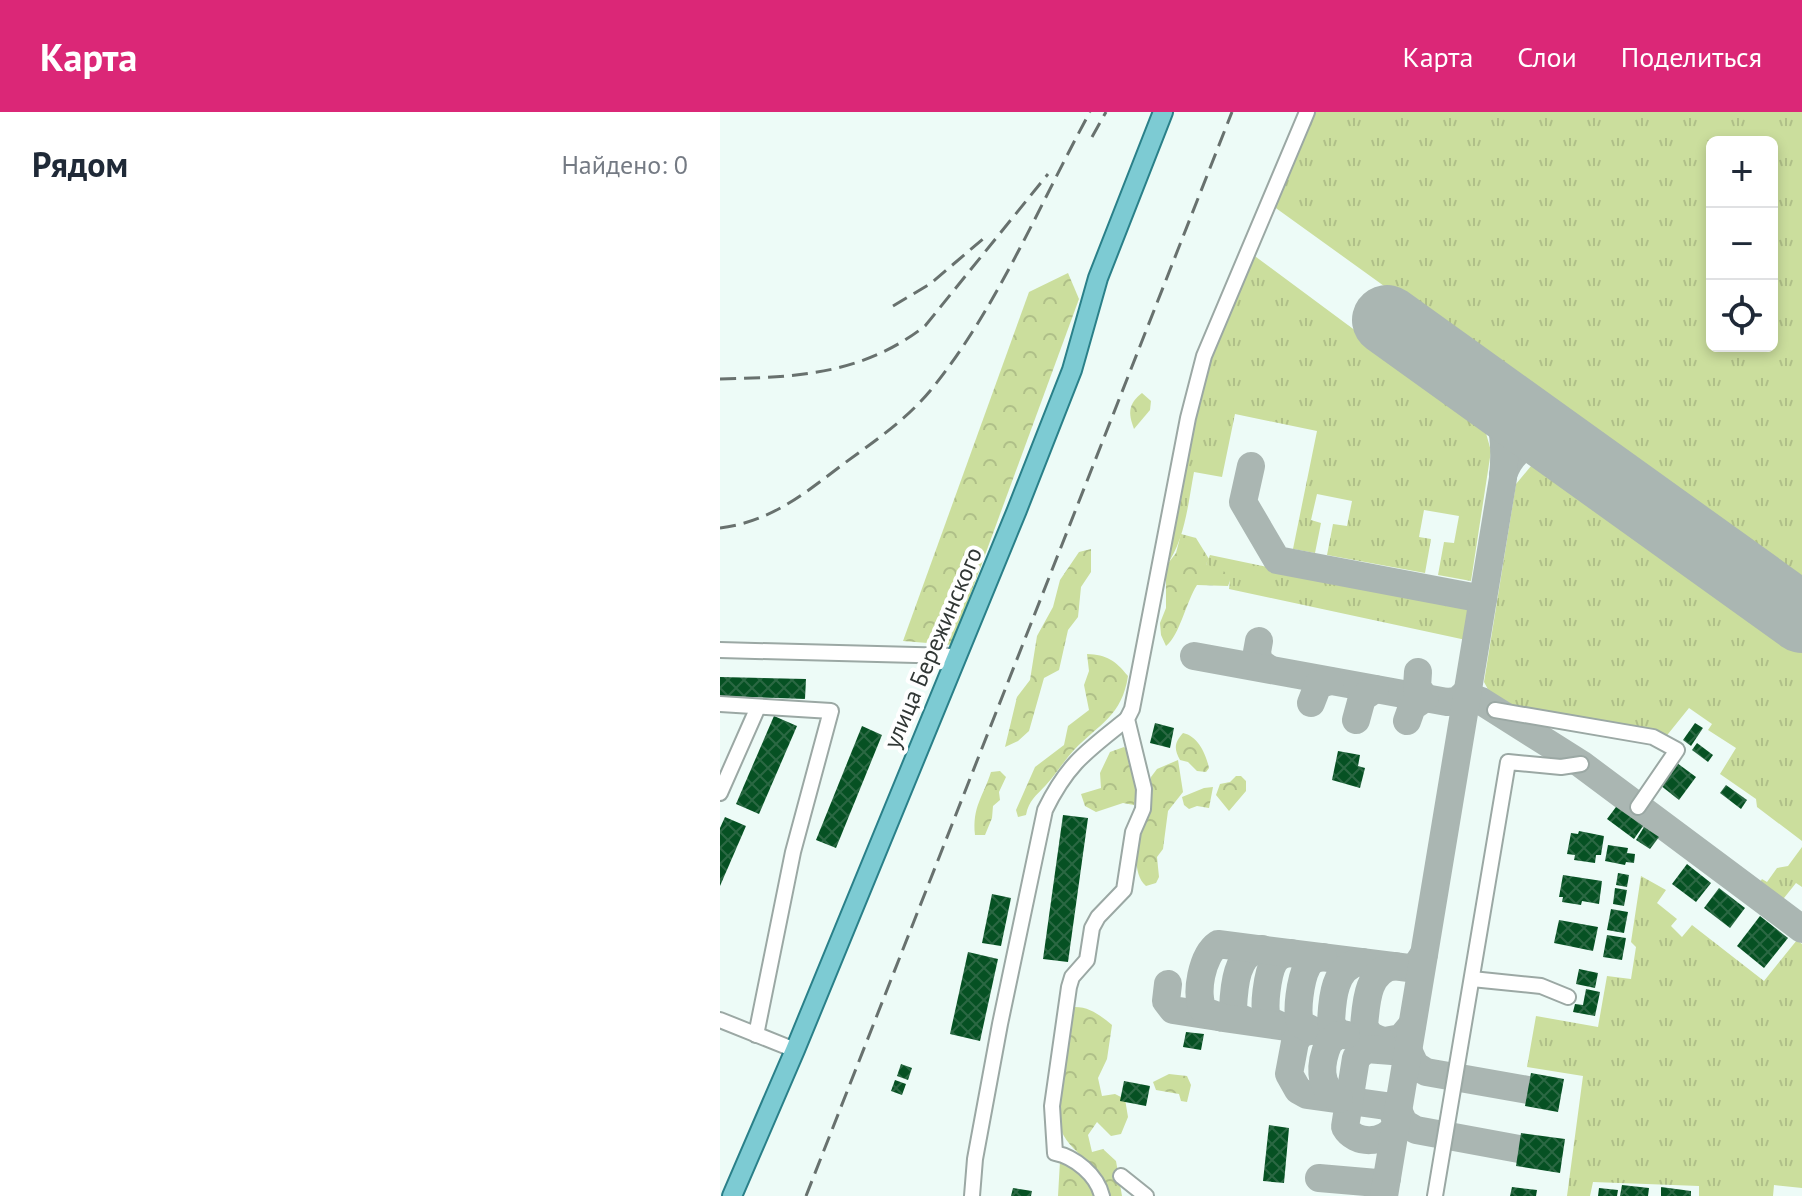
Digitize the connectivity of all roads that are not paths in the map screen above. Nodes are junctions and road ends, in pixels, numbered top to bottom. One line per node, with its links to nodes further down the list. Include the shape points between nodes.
1 (1163, 112): 4 (main road, улица Бережинского, via 1098,278 1063,394)
2 (1307, 112): 8 (street, via 1204,356)
3 (720, 650): 4 (street)
4 (954, 656): 16 (main road, улица Бережинского)
5 (720, 704): 6 (street)
6 (758, 707): 10 (street); 15 (street, via 831,711 793,852)
7 (1495, 710): 11 (street, via 1653,737 1677,750)
8 (1127, 719): 19 (street, via 1078,758 1045,810 986,1099); 20 (street, via 1144,789 1143,809 1133,832 1124,890 1092,928 1087,960 1072,977 1052,1106 1055,1153 1075,1160)
9 (1581, 764): 12 (street, via 1508,762)
10 (721, 786)
11 (1638, 807)
12 (1472, 979): 13 (street, via 1541,986); 22 (street)
13 (1568, 997)
14 (720, 1020): 15 (street)
15 (756, 1035): 16 (street)
16 (795, 1050): 18 (main road, улица Бережинского)
17 (1121, 1176): 21 (street)
18 (732, 1196)
19 (972, 1196)
20 (1102, 1196)
21 (1146, 1196)
22 (1435, 1196)

